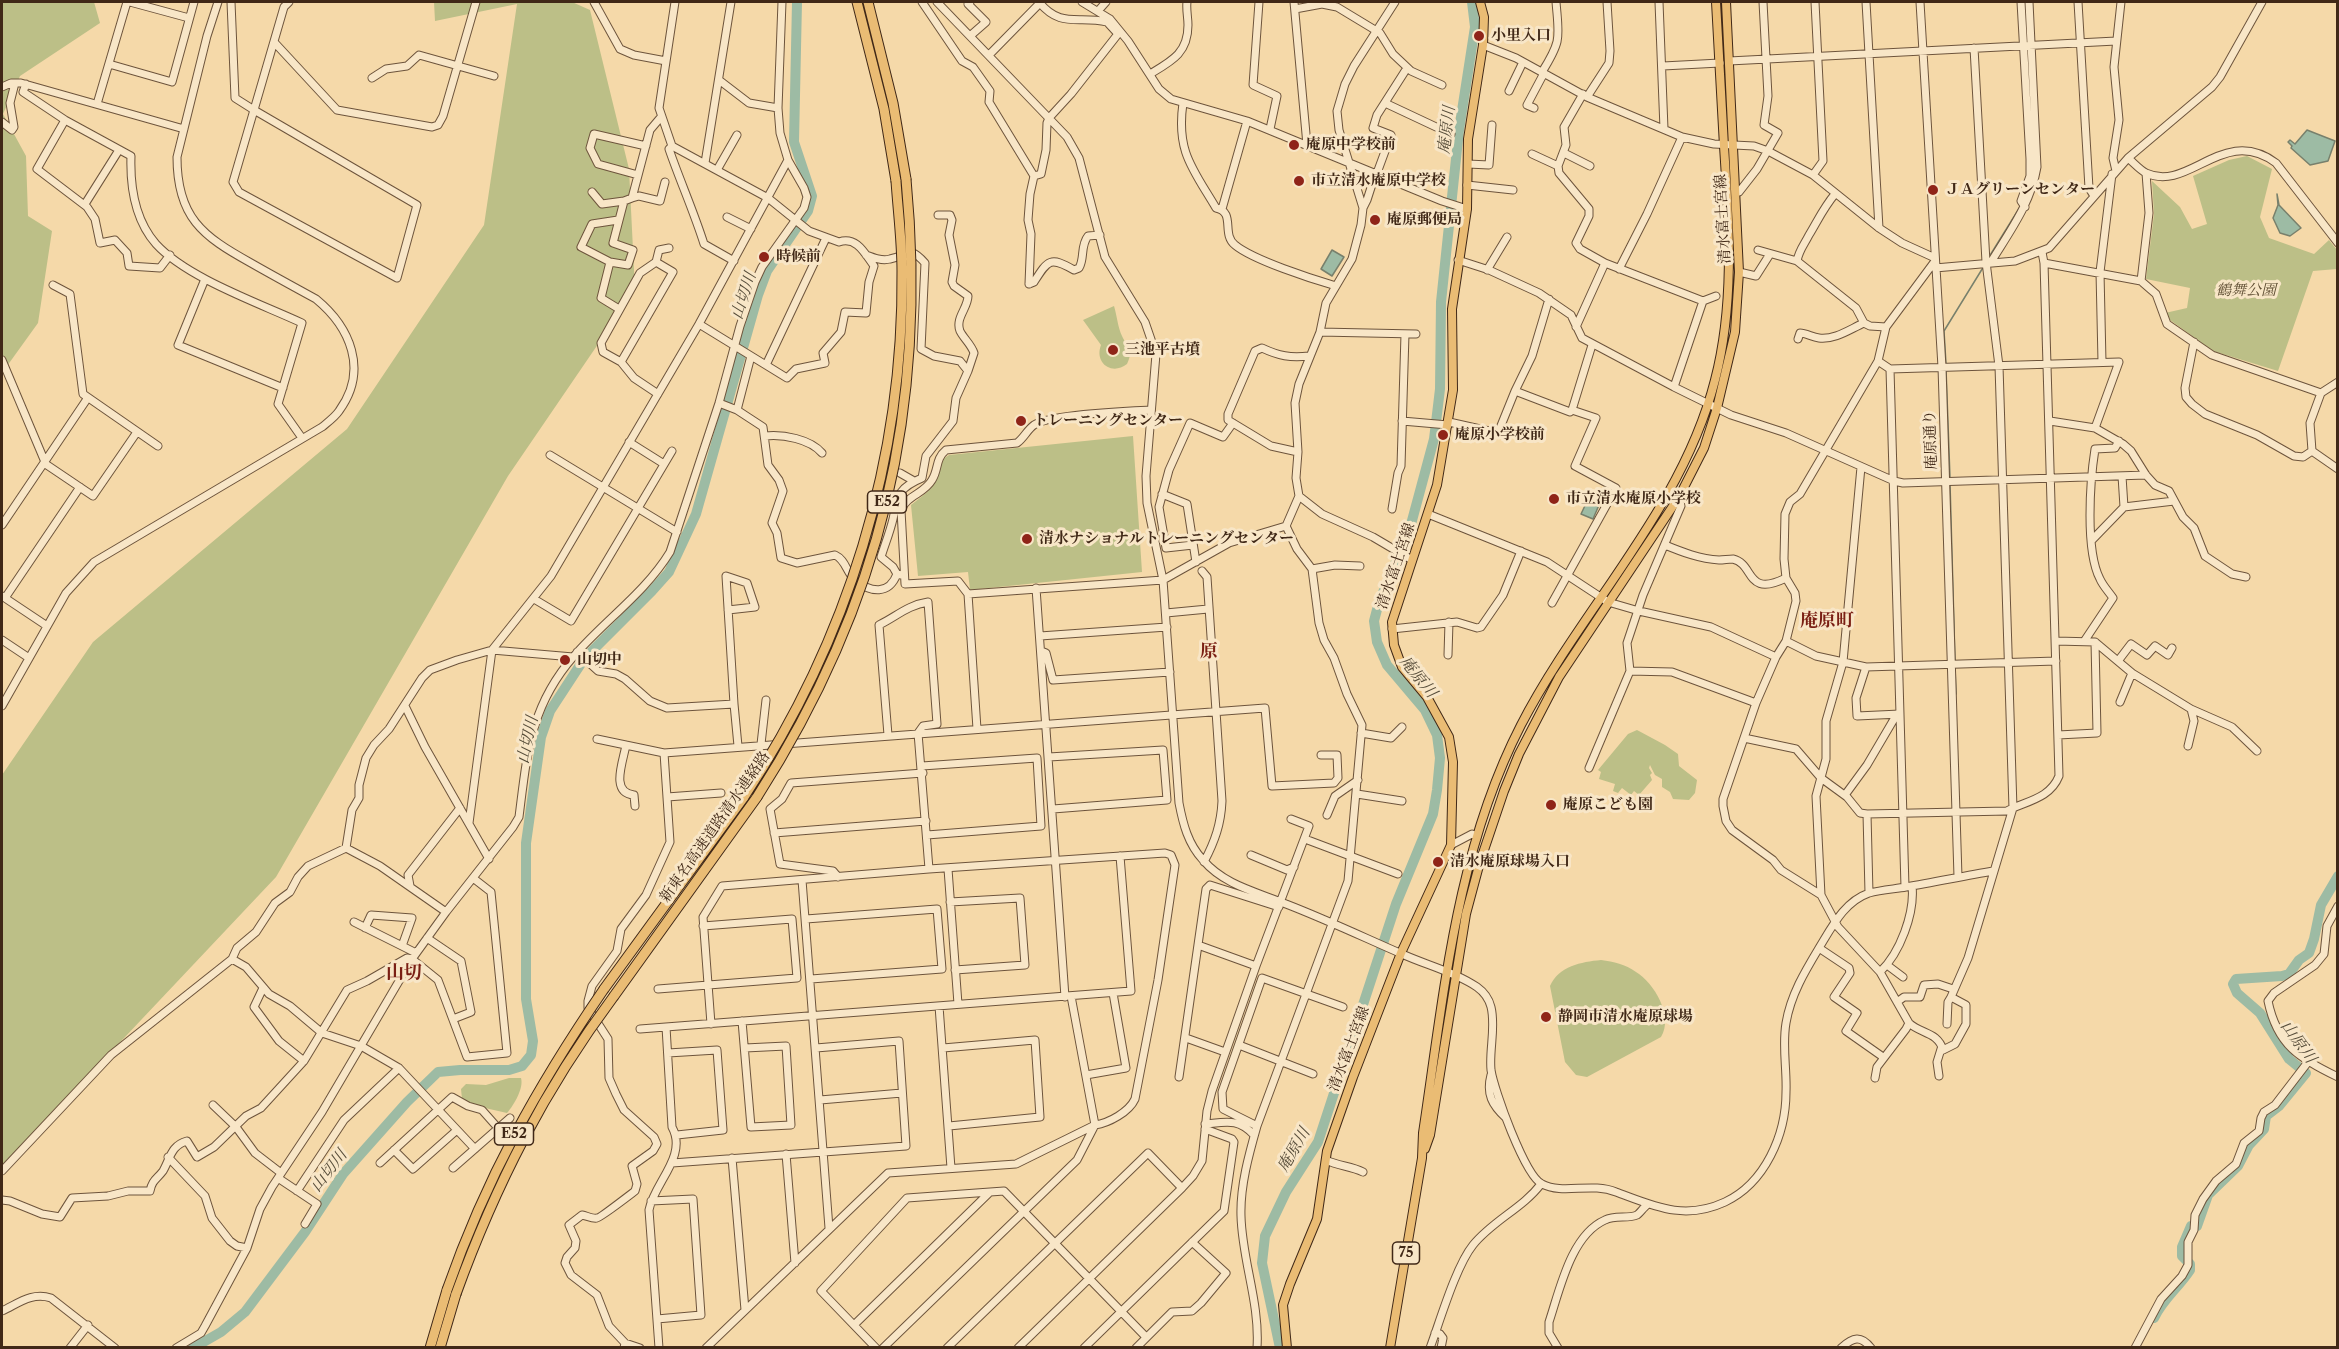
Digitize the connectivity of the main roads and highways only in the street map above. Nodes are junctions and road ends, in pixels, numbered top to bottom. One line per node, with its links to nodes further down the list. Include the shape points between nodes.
1 (861, 2): 9 (highway, 新東名高速道路清水連絡路 / E52, bridge, via 896,181 902,270 899,355 890,433 877,499 851,586 828,645 785,733 744,797 604,989 553,1066 507,1147 471,1224); 9 (highway, 新東名高速道路清水連絡路 / E52, bridge, via 893,103 906,180 912,262 912,321 901,432 865,579 842,640 808,711 758,797 550,1090 515,1152)
2 (1480, 2): 12 (main road, 清水富士宮線, via 1483,45 1468,139 1467,185 1452,309 1453,390 1437,485 1393,615 1392,629 1402,667 1427,697 1449,736 1453,762 1451,845 1401,953 1353,1077 1326,1160 1317,1219 1283,1305)
3 (1716, 2): 5 (main road, 清水富士宮線 / 75)
4 (1726, 2): 5 (main road, 清水富士宮線 / 75)
5 (1724, 62): 6 (main road, 清水富士宮線 / 75)
6 (1729, 144): 7 (main road, 清水富士宮線 / 75, via 1728,297 1722,350 1708,403 1694,447); 7 (main road, 清水富士宮線 / 75, via 1736,193 1739,272 1735,332 1717,408 1704,448 1678,497)
7 (1604, 600): 8 (main road, 清水富士宮線 / 75, via 1516,762 1480,862); 8 (main road, 清水富士宮線 / 75, via 1555,664 1520,728 1491,795 1461,891)
8 (1451, 974): 13 (main road, 清水富士宮線 / 75, via 1430,1135 1422,1158)
9 (451, 1292): 10 (highway, 新東名高速道路清水連絡路 / E52); 11 (highway, 新東名高速道路清水連絡路 / E52)
10 (430, 1347)
11 (440, 1347)
12 (1287, 1347)
13 (1390, 1347)

